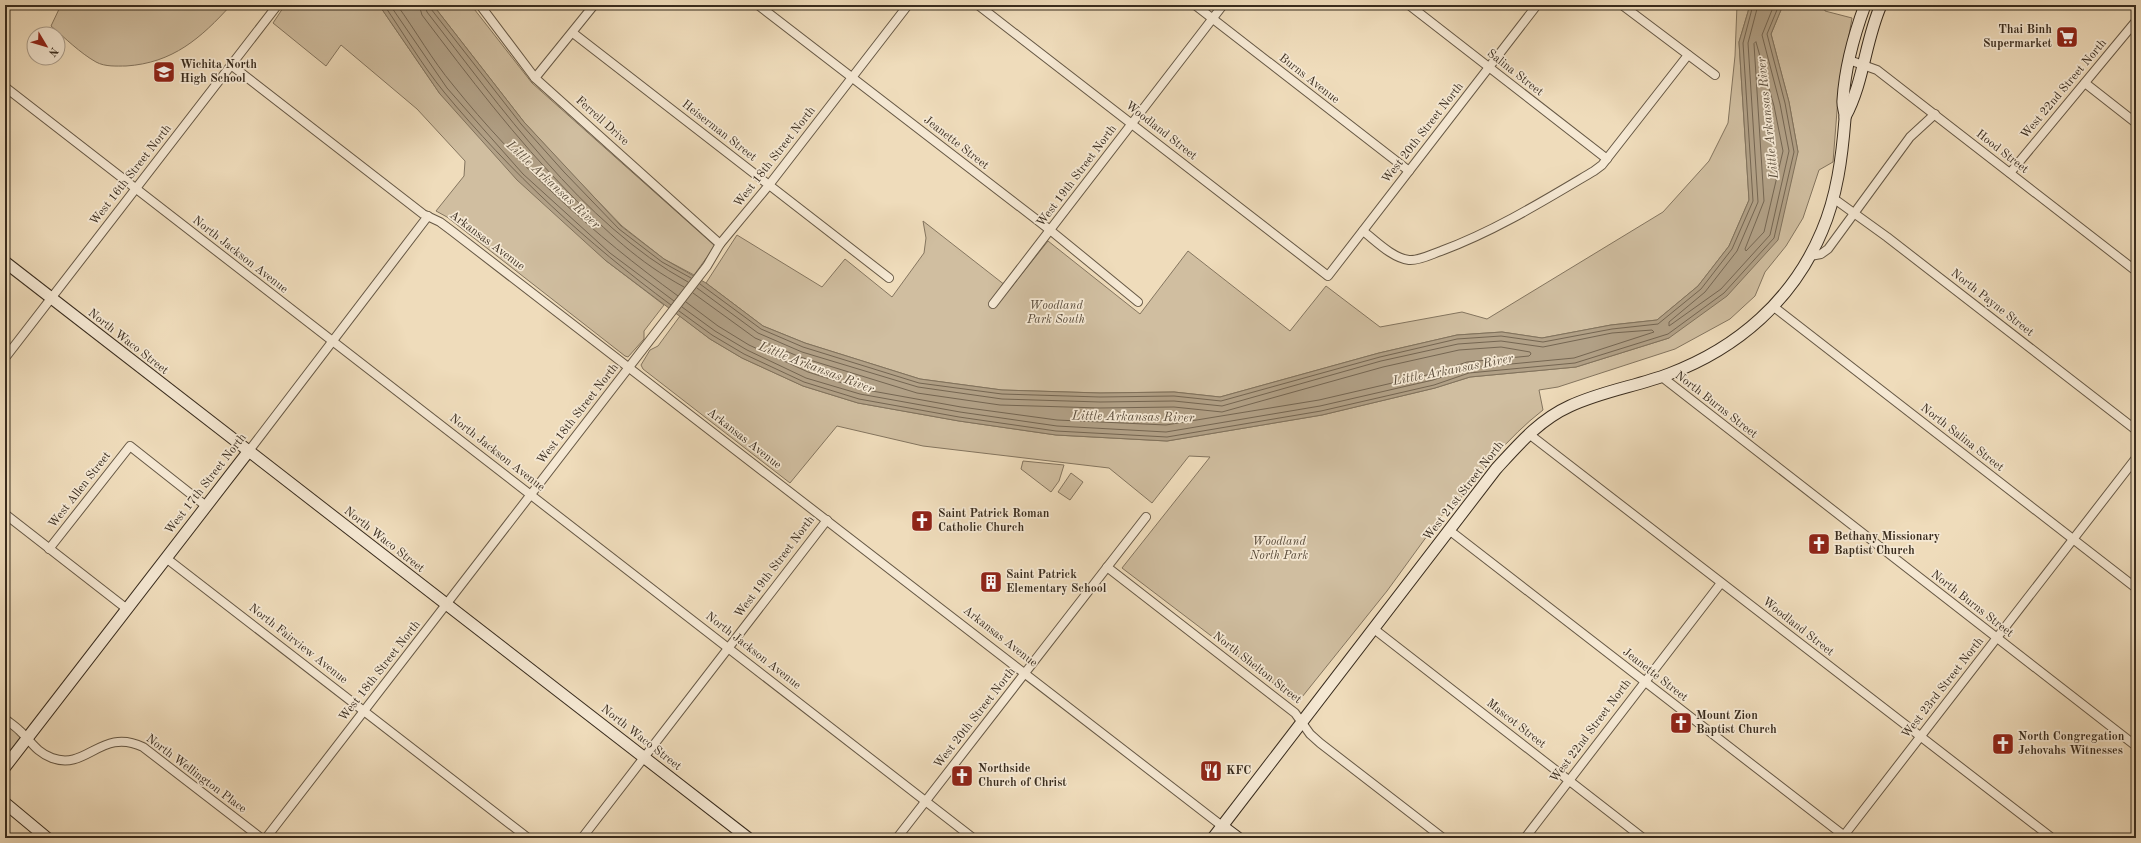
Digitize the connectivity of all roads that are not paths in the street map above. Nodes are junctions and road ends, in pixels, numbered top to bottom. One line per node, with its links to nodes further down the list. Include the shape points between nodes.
1 (480, 5): 23 (street, Ferrell Drive)
2 (594, 5): 16 (street)
3 (758, 5): 24 (street, Jeanette Street)
4 (908, 5): 24 (street, West 18th Street North)
5 (978, 5): 30 (street, Woodland Street)
6 (1195, 5): 14 (street, Burns Avenue)
7 (1223, 5): 14 (street, West 19th Street North)
8 (1409, 5): 21 (street, Salina Street)
9 (1537, 5): 21 (street, West 20th Street North)
10 (1622, 5): 17 (street)
11 (1865, 5): 18 (street, West 21st Street North)
12 (1881, 5): 19 (street, West 21st Street North, via 1868,37)
13 (276, 7): 20 (street, West 16th Street North)
14 (1212, 19): 30 (street, West 19th Street North); 32 (street, Burns Avenue)
15 (2136, 21): 25 (street, West 22nd Street North)
16 (572, 32): 23 (street); 34 (street, Heiserman Street)
17 (1688, 55): 22 (street); 31 (street)
18 (1849, 60): 19 (street, Hood Street); 28 (street, West 21st Street North, via 1842,102)
19 (1862, 63): 27 (street, Hood Street, via 1877,70); 28 (street, West 21st Street North, via 1854,101)
20 (231, 65): 35 (street, West 16th Street North); 38 (street, Arkansas Avenue)
21 (1489, 68): 31 (street, Salina Street); 32 (street, West 20th Street North)
22 (1715, 75)
23 (535, 78): 41 (street, Ferrell Drive)
24 (852, 78): 34 (street, West 18th Street North); 39 (street, Jeanette Street)
25 (2085, 82): 29 (street); 33 (street, West 22nd Street North)
26 (5, 87): 35 (street, North Jackson Avenue)
27 (1935, 114): 33 (street, Hood Street); 37 (street, via 1910,138)
28 (1845, 117): 36 (street, West 21st Street North, via 1837,182)
29 (2136, 123)
30 (1132, 124): 39 (street, West 19th Street North); 45 (street, Woodland Street)
31 (1606, 159): 40 (street, via 1594,172 1500,226 1418,259 1409,260 1399,256)
32 (1409, 171): 40 (street, West 20th Street North)
33 (2010, 173): 44 (street, Hood Street)
34 (769, 185): 41 (street, West 18th Street North); 46 (street, Heiserman Street)
35 (136, 189): 47 (street, West 16th Street North); 51 (street, North Jackson Avenue)
36 (1832, 198): 37 (street, North Payne Street); 42 (street, West 21st Street North, via 1823,230)
37 (1855, 213): 42 (street, via 1828,249); 55 (street, North Payne Street)
38 (428, 216): 51 (street, West 17th Street North); 53 (street, Arkansas Avenue, via 452,231)
39 (1050, 230): 48 (street, Jeanette Street); 49 (street, West 19th Street North)
40 (1363, 231): 45 (street, West 20th Street North)
41 (720, 244): 53 (street, West 18th Street North, via 708,266)
42 (1810, 256): 50 (street, West 21st Street North, via 1795,281)
43 (5, 262): 47 (street, North Waco Street)
44 (2136, 272)
45 (1328, 276)
46 (889, 278)
47 (51, 298): 52 (street, West 16th Street North); 57 (street, North Waco Street)
48 (1138, 302)
49 (993, 304)
50 (1774, 306): 54 (street, West 21st Street North, via 1738,339 1710,356); 65 (street, North Salina Street)
51 (333, 341): 57 (street, West 17th Street North); 59 (street, North Jackson Avenue)
52 (5, 358)
53 (629, 366): 59 (street, West 18th Street North); 63 (street, Arkansas Avenue)
54 (1662, 377): 56 (street, West 21st Street North, via 1569,406); 74 (street, North Burns Street)
55 (2136, 430)
56 (1529, 434): 64 (street, West 21st Street North, via 1496,469); 69 (street, Woodland Street)
57 (248, 452): 60 (street, West 17th Street North); 71 (street, North Waco Street)
58 (2136, 458): 65 (street, West 23rd Street North)
59 (531, 494): 71 (street, West 18th Street North); 75 (street, North Jackson Avenue)
60 (206, 506): 66 (street, West Allen Street, via 130,446); 67 (street, West 17th Street North)
61 (5, 514): 66 (street)
62 (1146, 517): 68 (street, West 20th Street North)
63 (827, 520): 75 (street, West 19th Street North); 76 (street, Arkansas Avenue)
64 (1449, 530): 73 (street, West 21st Street North); 77 (street, Jeanette Street)
65 (2073, 539): 70 (street, North Salina Street); 74 (street, West 23rd Street North)
66 (49, 549): 72 (street)
67 (166, 558): 72 (street, West 17th Street North); 78 (street, North Fairview Avenue)
68 (1107, 567): 76 (street, West 20th Street North); 80 (street, North Shelton Street, via 1295,713)
69 (1721, 583): 77 (street, West 22nd Street North); 81 (street, Woodland Street)
70 (2136, 588)
71 (447, 604): 78 (street, West 18th Street North); 84 (street, North Waco Street)
72 (127, 609): 82 (street, West 17th Street North)
73 (1374, 629): 80 (street, West 21st Street North); 86 (street, Mascot Street)
74 (1997, 638): 81 (street, West 23rd Street North); 83 (street, North Burns Street)
75 (729, 648): 84 (street, West 19th Street North); 87 (street, North Jackson Avenue)
76 (1025, 673): 87 (street, West 20th Street North); 89 (street, Arkansas Avenue)
77 (1645, 682): 86 (street, West 22nd Street North); 90 (street, Jeanette Street)
78 (365, 710): 93 (street, West 18th Street North); 94 (street, North Fairview Avenue)
79 (5, 719): 82 (street, North Wellington Place, via 21,731)
80 (1302, 722): 89 (street, West 21st Street North); 101 (street, North Shelton Street, via 1320,743)
81 (1920, 737): 90 (street, West 23rd Street North); 104 (street, Woodland Street)
82 (26, 739): 85 (street, West 17th Street North); 92 (street, North Wellington Place, via 37,750 53,758 65,760 87,755 110,742 131,741 143,747)
83 (2136, 746)
84 (645, 757): 95 (street, West 19th Street North); 96 (street, North Waco Street)
85 (5, 767)
86 (1569, 780): 102 (street, West 22nd Street North); 103 (street, Mascot Street)
87 (926, 801): 97 (street, West 20th Street North); 98 (street, North Jackson Avenue)
88 (5, 803): 91 (street)
89 (1222, 826): 99 (street, West 21st Street North); 100 (street, Arkansas Avenue)
90 (1844, 837)
91 (47, 838)
92 (261, 838)
93 (266, 838)
94 (528, 838)
95 (582, 838)
96 (748, 838)
97 (897, 838)
98 (973, 838)
99 (1213, 838)
100 (1238, 838)
101 (1442, 838)
102 (1525, 838)
103 (1643, 838)
104 (2052, 838)

